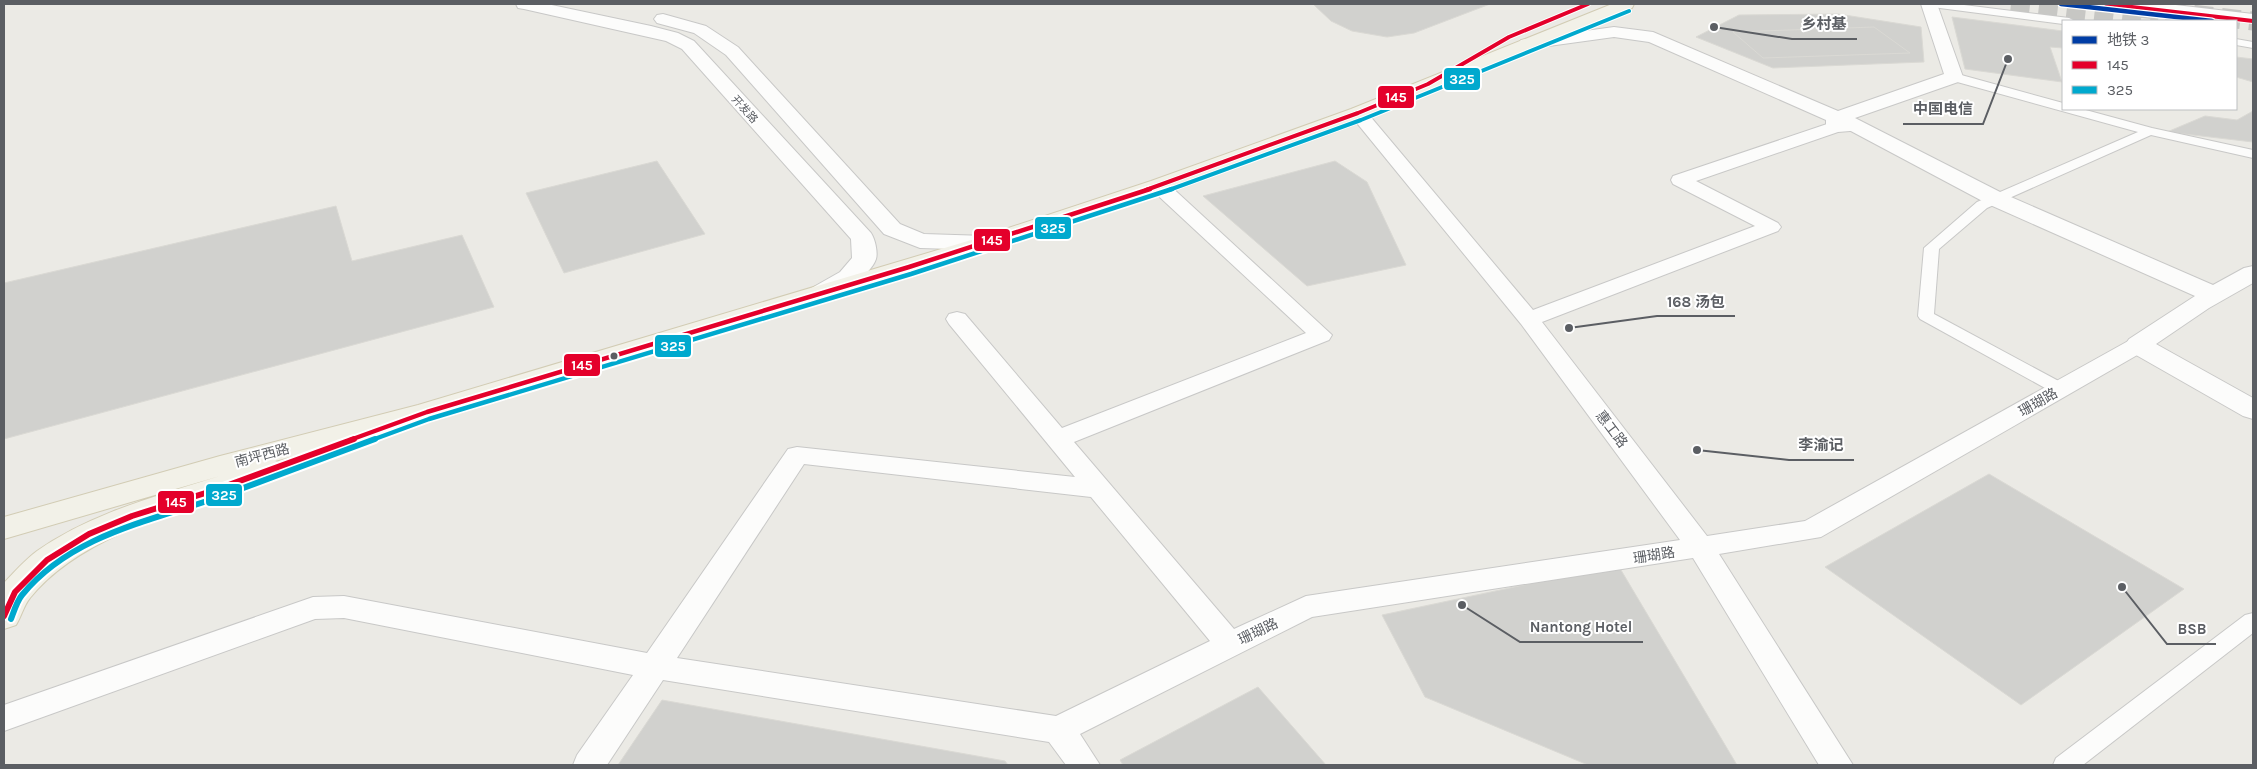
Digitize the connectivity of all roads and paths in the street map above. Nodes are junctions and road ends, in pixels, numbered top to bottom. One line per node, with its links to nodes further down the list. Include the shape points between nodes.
1 (524, 4): 24 (street, 开发路, via 645,30 688,45 863,238 864,259 849,277)
2 (576, 4): 22 (street, via 680,22 716,36 892,228 920,241)
3 (1588, 4): 13 (main road, via 1509,37)
4 (1626, 4): 10 (main road, 南坪西路)
5 (1930, 4): 8 (street); 12 (street)
6 (2142, 4): 7 (street)
7 (2253, 17)
8 (2062, 20)
9 (2237, 42): 11 (street)
10 (1527, 44): 13 (main road, 南坪西路); 17 (street, via 1614,32 1653,37)
11 (2253, 45)
12 (1954, 77): 14 (street); 17 (street)
13 (1428, 84): 16 (main road, 南坪西路)
14 (2062, 107)
15 (2073, 110): 18 (street)
16 (1358, 113): 20 (main road, 南坪西路); 27 (street, 惠工路)
17 (1843, 124): 21 (street); 27 (street, via 1680,180 1771,227)
18 (2150, 131): 19 (street); 21 (street)
19 (2253, 154)
20 (1159, 186): 22 (main road, 南坪西路); 32 (street, via 1321,336)
21 (1989, 202): 25 (street); 29 (street, via 1932,248 1926,316)
22 (986, 243): 24 (main road, 南坪西路)
23 (2253, 273): 25 (street, 珊瑚路)
24 (818, 295): 31 (main road, 南坪西路)
25 (2207, 299): 28 (street, 珊瑚路)
26 (957, 319): 32 (street)
27 (1529, 319): 35 (street, 惠工路)
28 (2138, 344): 29 (street, 珊瑚路); 30 (street)
29 (2060, 389): 35 (street, 珊瑚路, via 1811,530)
30 (2253, 410)
31 (427, 412): 34 (main road, 南坪西路, via 220,466); 36 (main road, via 89,534 47,560 15,592)
32 (1058, 439): 33 (street)
33 (1100, 489): 38 (street); 39 (street, via 797,455)
34 (4, 528)
35 (1701, 548): 38 (street, 珊瑚路, via 1306,607); 44 (street, 惠工路)
36 (4, 616)
37 (2253, 620): 45 (street)
38 (1230, 645): 41 (street, 珊瑚路)
39 (655, 668): 40 (street, via 344,607 313,608); 41 (street); 42 (street)
40 (4, 718)
41 (1059, 730): 43 (street)
42 (589, 765)
43 (1084, 765)
44 (1837, 765)
45 (2065, 765)

